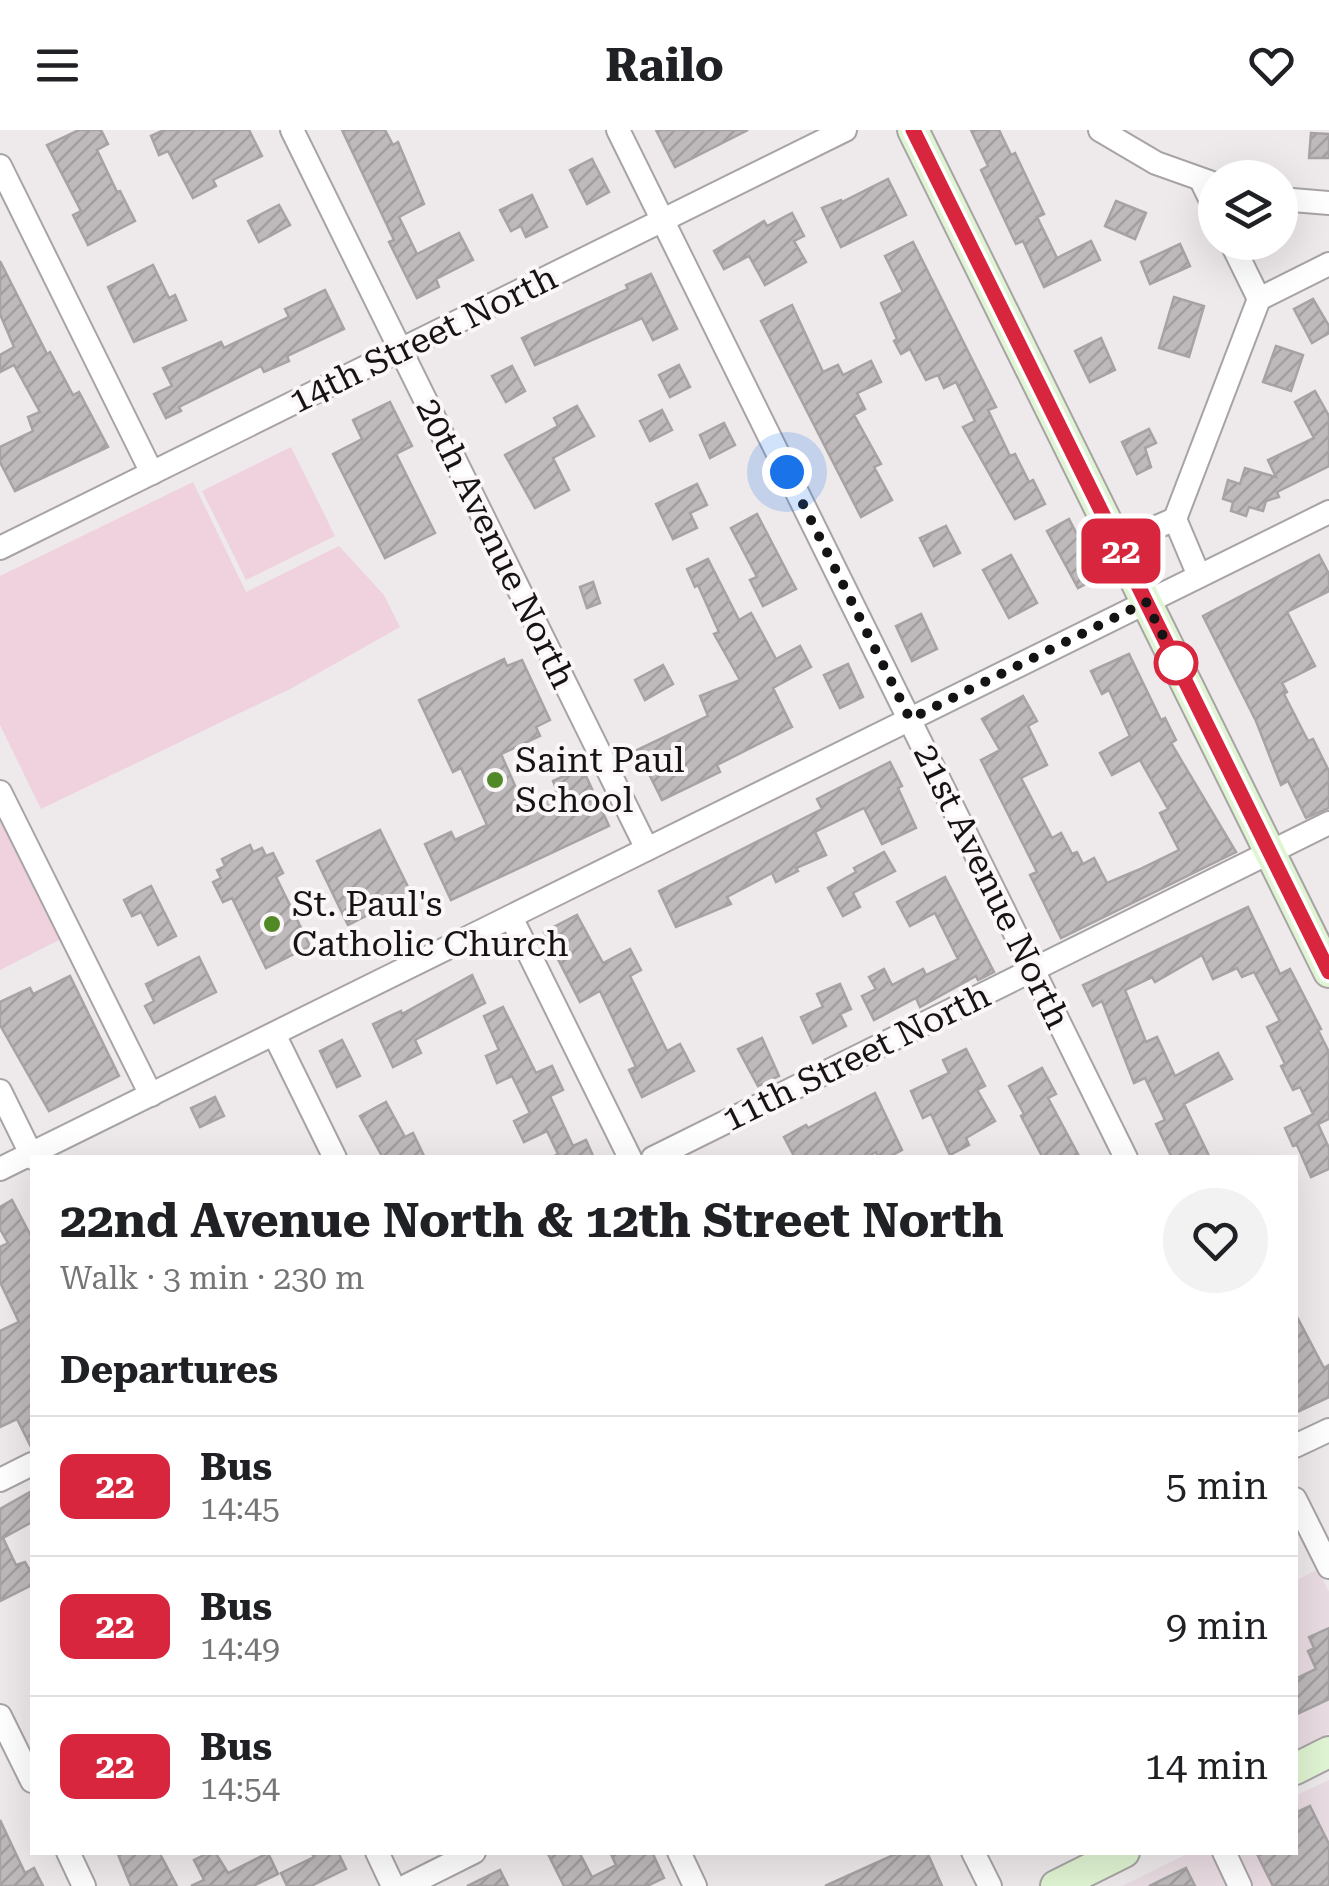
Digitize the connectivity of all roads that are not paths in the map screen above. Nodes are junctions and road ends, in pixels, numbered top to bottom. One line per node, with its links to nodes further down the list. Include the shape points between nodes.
1 (292, 130): 14 (street, 20th Avenue North)
2 (618, 130): 10 (street, 21st Avenue North)
3 (845, 130): 10 (street, 14th Street North)
4 (913, 130): 18 (main road)
5 (1100, 130): 7 (street)
6 (0, 166): 15 (street)
7 (1198, 178)
8 (1298, 200): 9 (street)
9 (1329, 203)
10 (663, 220): 14 (street, 14th Street North); 22 (street, 21st Avenue North)
11 (1240, 260): 13 (street)
12 (1329, 264): 13 (street)
13 (1259, 299): 17 (street)
14 (400, 350): 15 (street, 14th Street North); 25 (street, 20th Avenue North)
15 (152, 473): 19 (street, 14th Street North)
16 (1329, 512): 20 (street)
17 (1176, 519): 18 (street); 20 (street)
18 (1118, 544): 21 (main road)
19 (0, 548)
20 (1199, 576): 21 (street)
21 (1146, 602): 22 (street); 26 (main road)
22 (910, 719): 25 (street); 28 (street, 21st Avenue North)
23 (0, 792): 32 (street)
24 (1329, 823): 26 (street, 11th Street North)
25 (647, 849): 27 (street)
26 (1270, 852): 28 (street, 11th Street North); 29 (main road)
27 (511, 917): 30 (street); 36 (street)
28 (1033, 969): 37 (street, 11th Street North); 38 (street, 21st Avenue North)
29 (1329, 972)
30 (274, 1034): 32 (street); 35 (street)
31 (0, 1091): 33 (street)
32 (151, 1095): 34 (street)
33 (32, 1155)
34 (34, 1155)
35 (334, 1155)
36 (629, 1155)
37 (658, 1155)
38 (1125, 1155)
39 (30, 1157): 40 (street)
40 (0, 1169)
41 (1329, 1430): 42 (street)
42 (1298, 1445)
43 (30, 1465): 44 (street)
44 (0, 1480)
45 (1298, 1505): 46 (street)
46 (1329, 1568)
47 (0, 1716): 50 (street)
48 (1329, 1752): 49 (main road)
49 (1298, 1768)
50 (30, 1777)
51 (69, 1855): 58 (street)
52 (378, 1855): 59 (street)
53 (468, 1855): 60 (street)
54 (680, 1855): 61 (street)
55 (975, 1855): 62 (street)
56 (1118, 1855): 63 (main road)
57 (1225, 1855): 64 (street)
58 (84, 1886)
59 (393, 1886)
60 (406, 1886)
61 (695, 1886)
62 (990, 1886)
63 (1056, 1886)
64 (1240, 1886)

